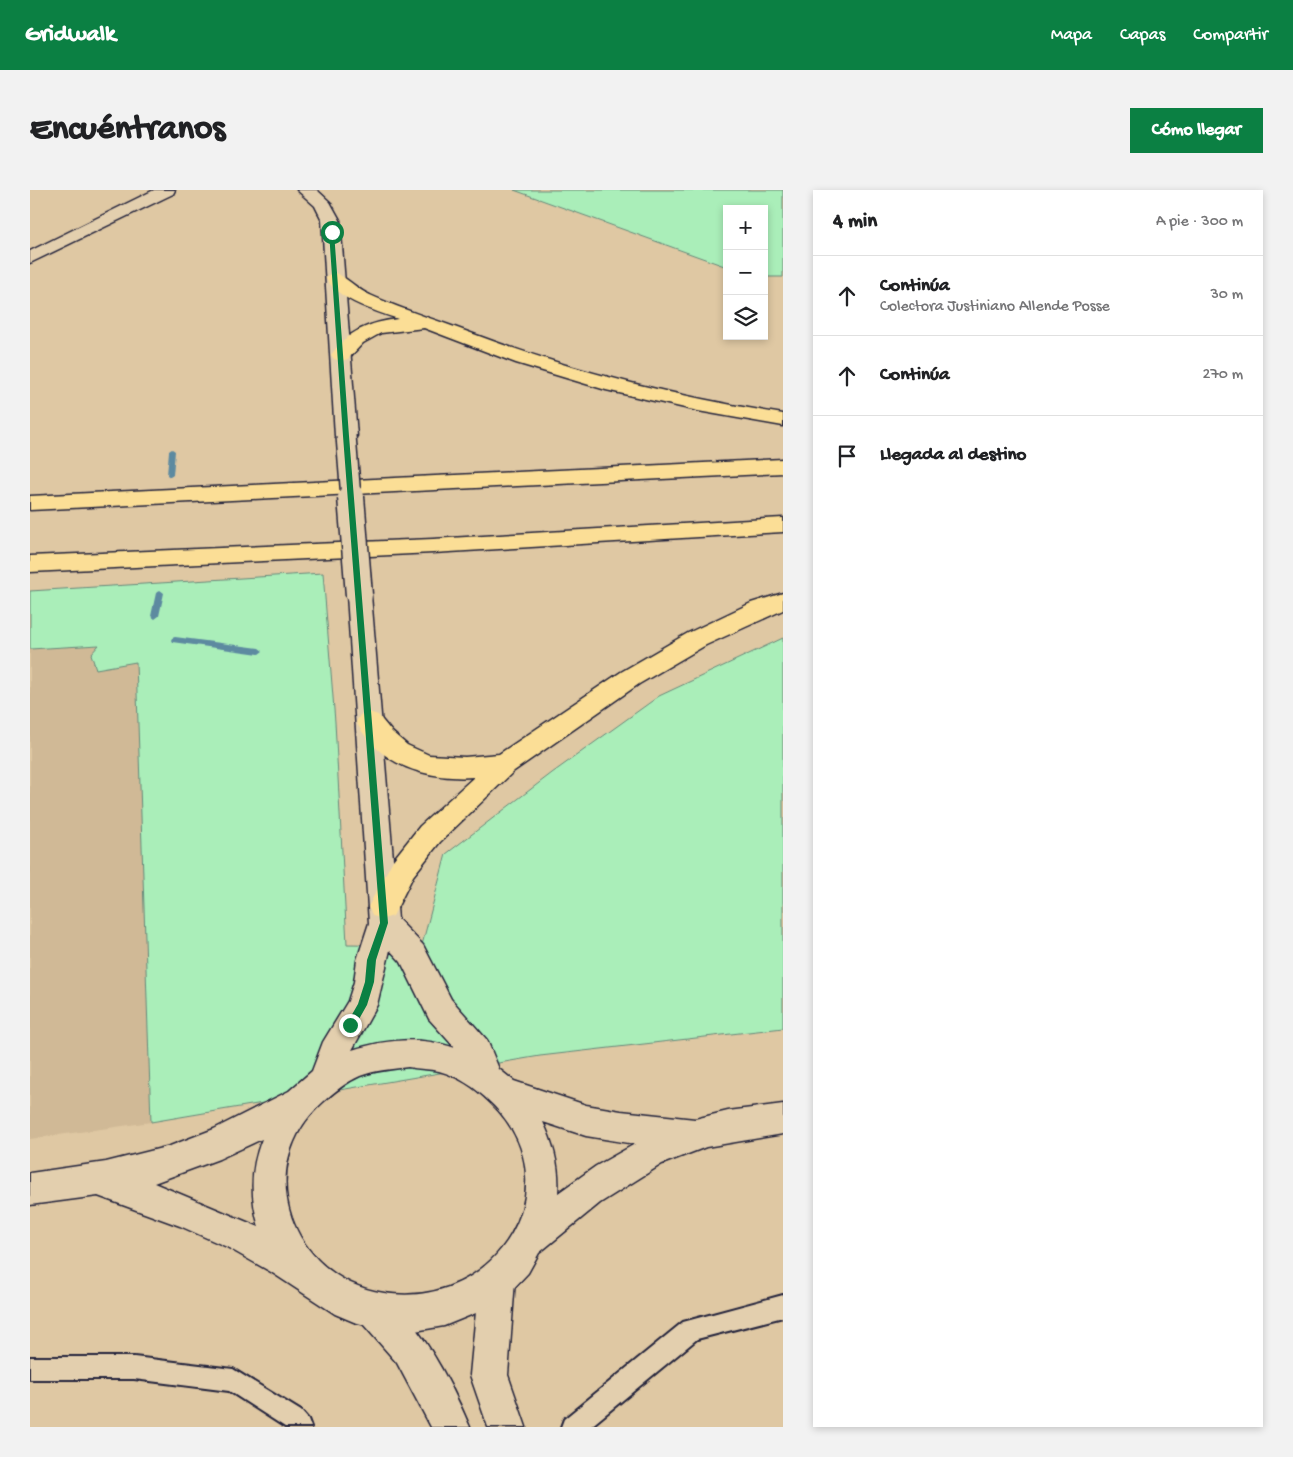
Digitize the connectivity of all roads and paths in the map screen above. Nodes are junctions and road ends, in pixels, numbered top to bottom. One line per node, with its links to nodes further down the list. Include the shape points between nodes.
1 (167, 190): 3 (main road)
2 (305, 190): 4 (main road, via 327,209 331,220)
3 (30, 258)
4 (335, 279): 5 (highway, via 348,291); 6 (main road)
5 (437, 327): 6 (highway, via 402,324 372,330 353,340); 7 (highway, via 599,382 697,405)
6 (341, 355): 13 (main road, bridge)
7 (783, 420)
8 (783, 466): 9 (highway)
9 (30, 502)
10 (783, 526): 11 (highway)
11 (30, 564)
12 (783, 601): 14 (highway, via 697,638 630,678)
13 (369, 722): 14 (highway, via 392,750 422,764 468,768); 15 (main road)
14 (505, 764): 15 (highway, via 430,834 403,868)
15 (384, 915): 16 (main road, via 362,1005 334,1052); 17 (main road, via 412,954 440,1009 476,1050)
16 (325, 1078): 17 (main road, via 369,1058 418,1054 465,1066); 18 (main road)
17 (494, 1084): 20 (main road, via 548,1110 597,1123 647,1131); 23 (main road, via 518,1108 538,1150 542,1196)
18 (299, 1102): 21 (main road, via 204,1150 152,1168); 24 (main road, via 276,1142 268,1188 280,1235)
19 (783, 1119): 20 (main road)
20 (698, 1134): 23 (main road, via 652,1152 608,1177 567,1207)
21 (98, 1180): 22 (main road); 24 (main road, via 170,1205 240,1236)
22 (30, 1188)
23 (528, 1242): 25 (main road, via 515,1262)
24 (308, 1276): 27 (main road, via 351,1303)
25 (497, 1280): 27 (main road, via 477,1295 444,1308 402,1314); 31 (main road, via 489,1375)
26 (783, 1306): 32 (lane, via 691,1330)
27 (376, 1311): 30 (main road, via 410,1350)
28 (30, 1368): 29 (lane, via 134,1368 233,1380 293,1419)
29 (300, 1427)
30 (451, 1427)
31 (507, 1427)
32 (572, 1427)

